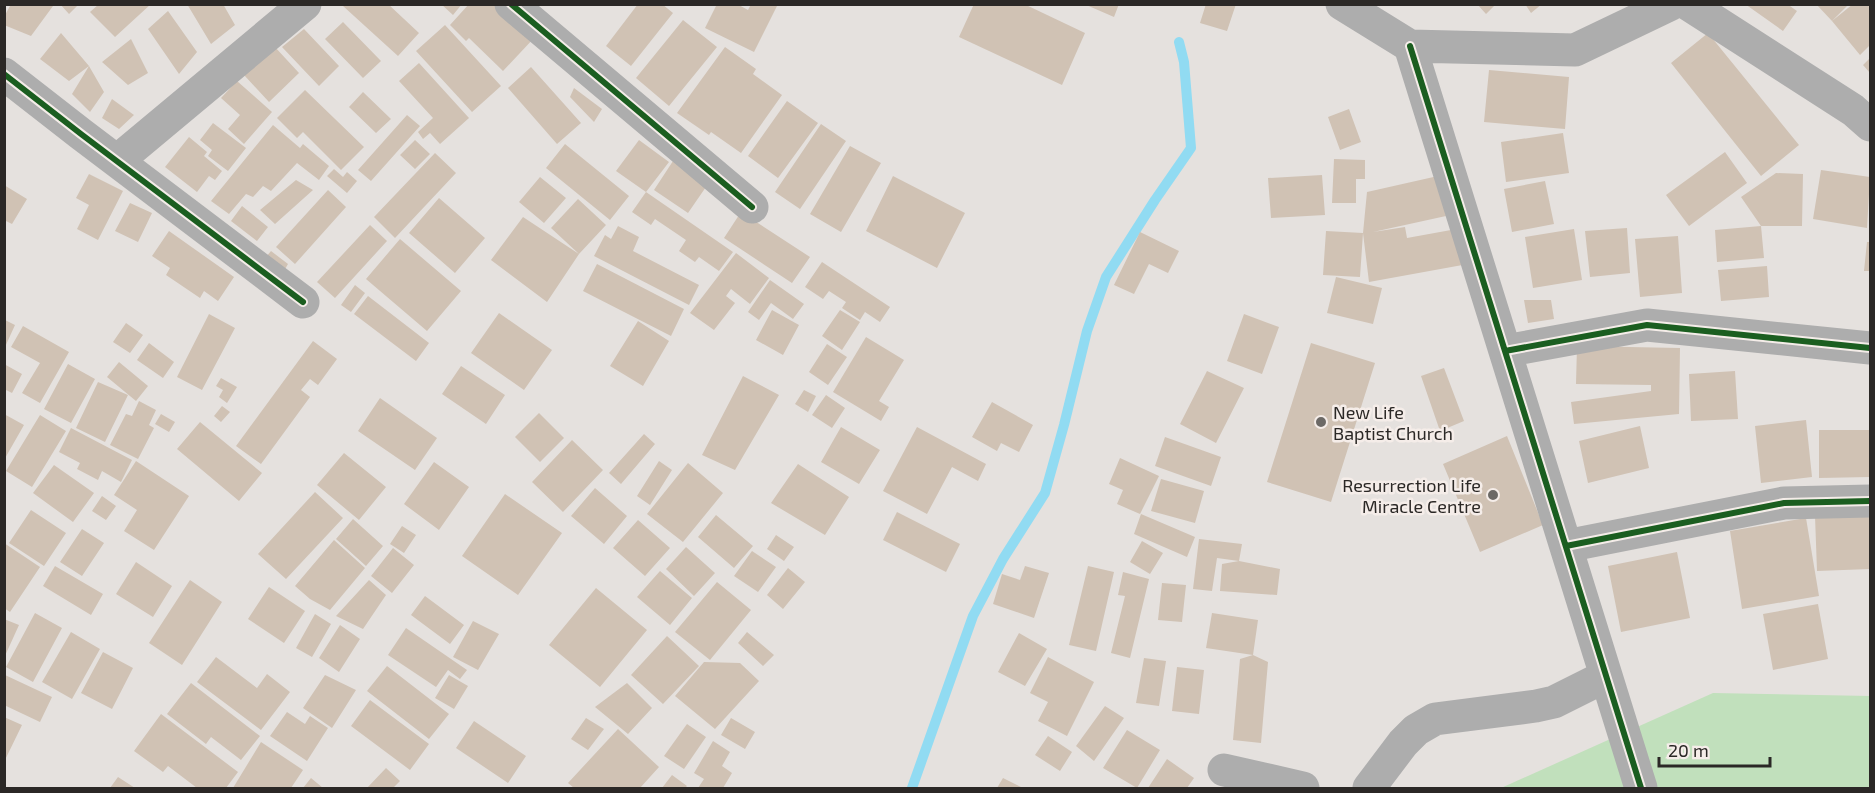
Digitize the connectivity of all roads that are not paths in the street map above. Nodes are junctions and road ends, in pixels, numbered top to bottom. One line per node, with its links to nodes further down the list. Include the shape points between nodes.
1 (305, 4): 9 (street)
2 (511, 4): 10 (street)
3 (1342, 4): 6 (street)
4 (1671, 4): 6 (street, via 1575,50)
5 (1688, 4): 8 (street, via 1853,110)
6 (1410, 46): 13 (street)
7 (4, 74): 9 (street)
8 (1870, 125)
9 (117, 161): 11 (street)
10 (752, 207)
11 (303, 302)
12 (1870, 348): 13 (street, via 1647,325)
13 (1505, 351): 15 (street)
14 (1870, 501): 15 (street, via 1784,503)
15 (1566, 546): 16 (street)
16 (1606, 676): 19 (street, via 1554,702 1436,719 1403,743); 20 (street)
17 (1224, 770): 18 (street)
18 (1303, 789)
19 (1369, 789)
20 (1641, 789)

